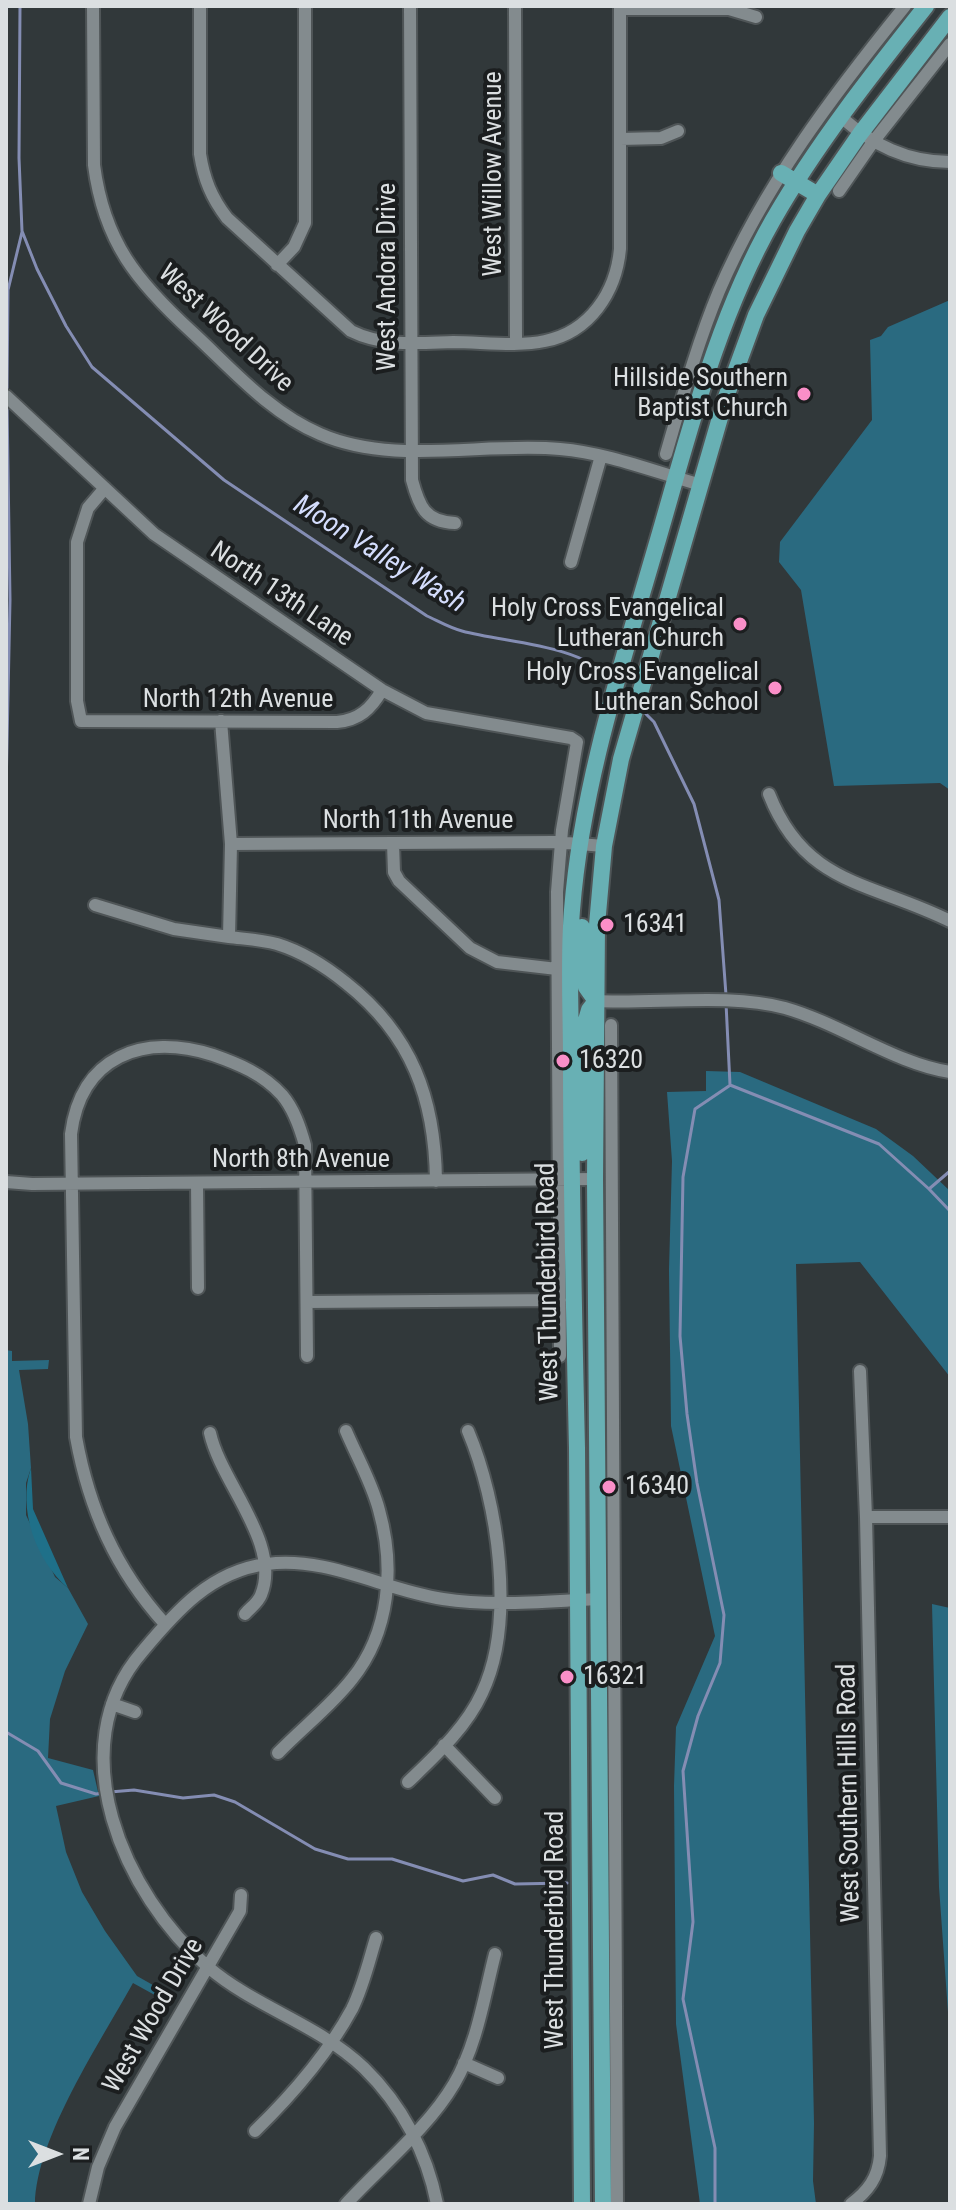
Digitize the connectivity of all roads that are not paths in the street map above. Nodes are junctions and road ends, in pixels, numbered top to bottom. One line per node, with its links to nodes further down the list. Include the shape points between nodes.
1 (93, 6): 26 (street, West Wood Drive, via 97,189 123,256 164,307 295,422 366,448)
2 (200, 6): 21 (street, via 203,174 227,218)
3 (305, 6): 21 (street, via 305,223 294,247)
4 (410, 6): 23 (street, West Andora Drive)
5 (515, 6): 22 (street, West Willow Avenue)
6 (905, 6): 17 (street, West Thunderbird Road)
7 (926, 6): 12 (main road, West Thunderbird Road)
8 (620, 8): 9 (street, via 729,9); 15 (street)
9 (756, 17)
10 (950, 17): 14 (main road, West Thunderbird Road)
11 (950, 44): 14 (street, West Thunderbird Road)
12 (841, 117): 14 (street); 18 (main road, West Thunderbird Road)
13 (678, 131): 15 (street, via 661,138)
14 (866, 138): 16 (street, via 907,156); 19 (street, West Thunderbird Road); 20 (main road, West Thunderbird Road)
15 (620, 139): 22 (street, via 619,262 603,303 571,332 546,341)
16 (950, 162)
17 (781, 173): 18 (main road); 25 (street, West Thunderbird Road, via 718,293 697,350)
18 (796, 182): 20 (main road); 25 (main road, West Thunderbird Road, via 732,305)
19 (839, 191)
20 (818, 195): 30 (main road, West Thunderbird Road, via 751,327)
21 (277, 265): 23 (street, via 351,331 377,341)
22 (516, 342): 23 (street)
23 (411, 343): 26 (street, West Andora Drive)
24 (6, 396): 31 (street, North 13th Lane)
25 (682, 427): 27 (street, West Thunderbird Road); 29 (main road, West Thunderbird Road)
26 (411, 449): 28 (street, West Wood Drive, via 548,448); 32 (street, West Andora Drive, via 412,480 426,514)
27 (666, 454)
28 (601, 456): 29 (street, West Wood Drive); 33 (street)
29 (676, 478): 30 (street, West Wood Drive); 34 (main road, West Thunderbird Road)
30 (701, 485): 35 (main road, West Thunderbird Road)
31 (105, 488): 36 (street, North 13th Lane, via 154,534); 37 (street, North 12th Avenue, via 88,508 77,542 81,721)
32 (455, 523)
33 (571, 562)
34 (631, 636): 35 (main road); 42 (main road, West Thunderbird Road, via 597,753)
35 (655, 643): 44 (main road, West Thunderbird Road, via 621,759)
36 (382, 690): 37 (street, North 12th Avenue, via 371,706 349,721); 38 (street, North 13th Lane, via 426,713)
37 (221, 721): 43 (street)
38 (577, 742): 41 (street, West Thunderbird Road)
39 (769, 794): 47 (street, via 786,830 816,862)
40 (393, 843): 41 (street, North 11th Avenue); 43 (street, North 11th Avenue); 49 (street, via 399,881 470,948 497,962)
41 (561, 843): 42 (street, North 11th Avenue); 49 (street, West Thunderbird Road)
42 (579, 843): 44 (street, North 11th Avenue); 45 (main road, West Thunderbird Road)
43 (231, 844): 48 (street)
44 (604, 846): 50 (main road, West Thunderbird Road)
45 (574, 886): 50 (main road, via 586,987); 55 (main road, West Thunderbird Road)
46 (95, 905): 48 (street, via 152,923)
47 (950, 921)
48 (229, 937): 56 (street, via 275,943 315,960 380,1015 410,1058 424,1092 435,1143)
49 (557, 969): 55 (street, West Thunderbird Road)
50 (596, 1001): 52 (street, via 781,1007); 53 (main road, West Thunderbird Road); 55 (main road, via 584,1027 581,1164)
51 (611, 1025): 53 (street, West Thunderbird Road)
52 (950, 1072)
53 (604, 1077): 54 (main road, West Thunderbird Road); 73 (street, West Thunderbird Road)
54 (595, 1179): 55 (street, North 8th Avenue); 73 (main road, West Thunderbird Road)
55 (565, 1180): 56 (street, North 8th Avenue); 62 (street, West Thunderbird Road); 72 (main road, West Thunderbird Road)
56 (436, 1181): 58 (street, North 8th Avenue)
57 (6, 1182): 60 (street, North 8th Avenue)
58 (306, 1182): 59 (street, North 8th Avenue); 60 (street, via 298,1120 264,1078 240,1064 188,1048 161,1046 120,1056 90,1080 73,1115); 63 (street)
59 (197, 1183): 60 (street, North 8th Avenue); 61 (street)
60 (70, 1184): 80 (street, via 74,1410 83,1474 113,1553)
61 (198, 1288)
62 (560, 1300): 63 (street); 65 (street, West Thunderbird Road)
63 (307, 1302): 64 (street)
64 (307, 1356)
65 (560, 1356)
66 (860, 1371): 70 (street, West Southern Hills Road)
67 (346, 1431): 75 (street, via 379,1509)
68 (468, 1431): 78 (street, via 495,1517)
69 (210, 1433): 74 (street, via 214,1453 259,1537)
70 (866, 1517): 71 (street); 106 (street, West Southern Hills Road, via 880,2156 874,2181)
71 (950, 1517)
72 (578, 1550): 73 (main road); 77 (main road, West Thunderbird Road)
73 (606, 1550): 76 (main road, West Thunderbird Road); 99 (street, West Thunderbird Road)
74 (264, 1564): 75 (street, via 311,1564); 79 (street, via 261,1596); 80 (street, via 201,1590)
75 (387, 1584): 78 (street, via 442,1599); 84 (street, via 380,1628 354,1678)
76 (599, 1599): 77 (street); 88 (main road, West Thunderbird Road)
77 (578, 1600): 78 (street); 87 (main road, West Thunderbird Road)
78 (499, 1601): 83 (street, via 489,1679 467,1719)
79 (245, 1614)
80 (165, 1624): 81 (street, via 128,1670)
81 (112, 1704): 82 (street); 92 (street, via 104,1734 107,1792 122,1845 154,1908)
82 (135, 1712)
83 (444, 1745): 85 (street); 86 (street)
84 (278, 1753)
85 (408, 1782)
86 (495, 1798)
87 (580, 1866): 88 (main road); 98 (main road, West Thunderbird Road)
88 (601, 1866): 99 (main road, West Thunderbird Road)
89 (241, 1895): 92 (street, West Wood Drive, via 240,1911)
90 (376, 1938): 93 (street, via 356,2000)
91 (495, 1954): 94 (street)
92 (208, 1968): 93 (street); 100 (street, West Wood Drive, via 115,2127)
93 (331, 2041): 96 (street); 97 (street, via 383,2088)
94 (464, 2063): 95 (street); 97 (street, via 453,2086)
95 (498, 2078)
96 (255, 2131)
97 (413, 2133): 101 (street); 102 (street)
98 (582, 2150): 99 (street); 103 (main road, West Thunderbird Road)
99 (610, 2150): 104 (main road, West Thunderbird Road); 105 (street, West Thunderbird Road)
100 (89, 2204)
101 (346, 2204)
102 (437, 2204)
103 (582, 2204)
104 (603, 2204)
105 (617, 2204)
106 (851, 2204)

